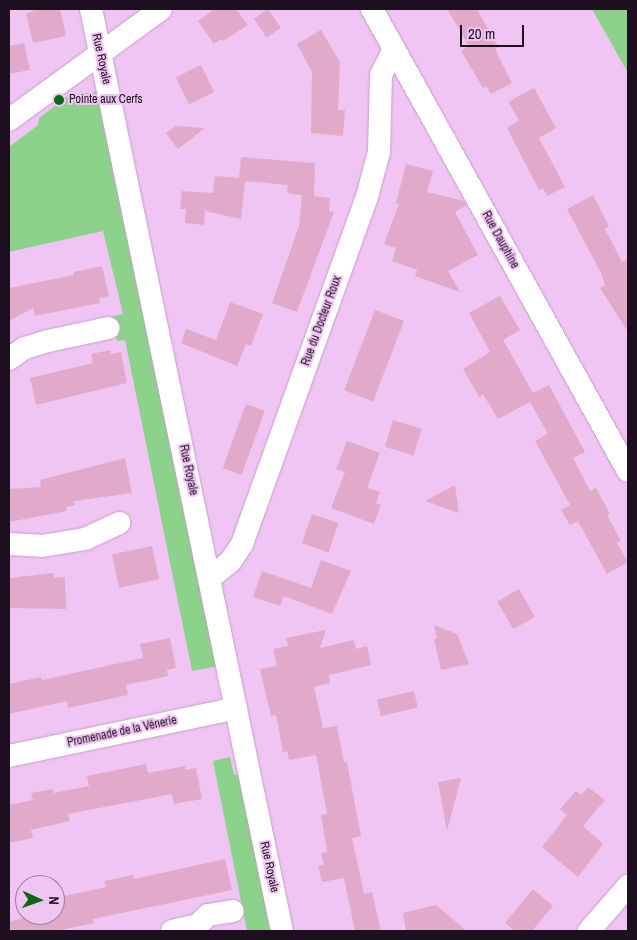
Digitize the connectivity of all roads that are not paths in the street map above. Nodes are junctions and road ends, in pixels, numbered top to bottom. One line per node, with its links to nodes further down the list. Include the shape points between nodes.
1 (91, 9): 5 (street, Rue Royale)
2 (161, 9): 5 (street)
3 (372, 9): 4 (street, Rue Dauphine)
4 (394, 49): 9 (street, Rue Dauphine); 12 (street, Rue du Docteur Roux, via 382,75 379,152 367,197 242,544 230,562)
5 (100, 52): 6 (street); 12 (street, Rue Royale)
6 (9, 120)
7 (109, 328): 8 (street, via 25,348)
8 (9, 359)
9 (628, 471)
10 (120, 523): 11 (street, via 85,539 42,546)
11 (9, 544)
12 (210, 578): 13 (street, Rue Royale)
13 (236, 708): 14 (street, Promenade de la Vénerie); 18 (street, Rue Royale)
14 (9, 756)
15 (628, 886): 19 (street)
16 (233, 911): 17 (street, via 208,915 198,925)
17 (172, 931)
18 (282, 931)
19 (589, 931)

